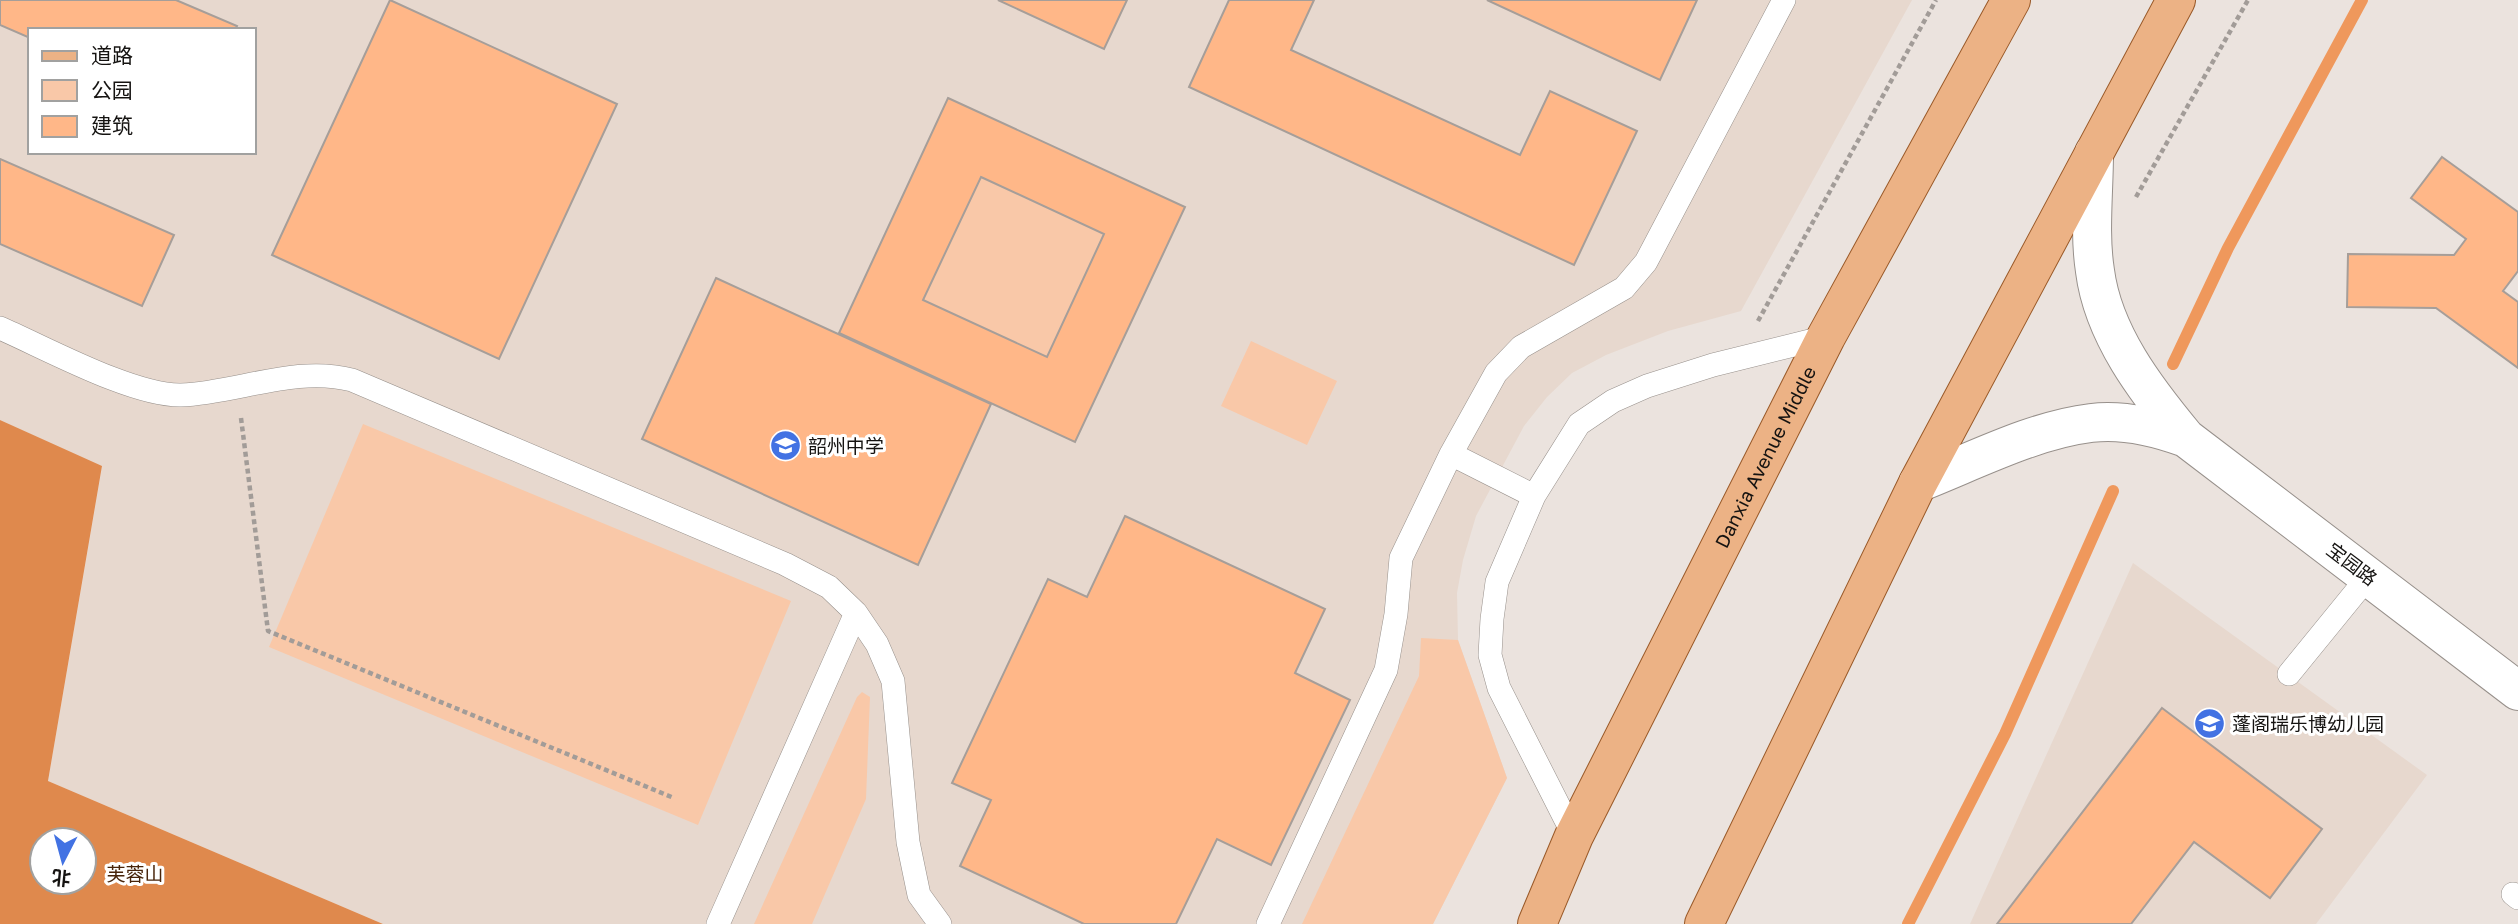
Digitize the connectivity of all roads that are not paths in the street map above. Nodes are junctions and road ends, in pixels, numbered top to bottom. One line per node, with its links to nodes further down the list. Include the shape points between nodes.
1 (1784, 0): 8 (lane, via 1646,262 1624,288 1521,346 1496,373)
2 (2011, 0): 6 (main road, Danxia Avenue Middle)
3 (2176, 0): 4 (main road)
4 (2094, 153): 7 (street, 宝园路, via 2093,238 2101,301 2126,354); 9 (main road)
5 (0, 328): 12 (lane, via 140,389 180,395 320,375 352,380 785,564 829,587)
6 (1826, 337): 10 (lane, via 1647,386 1613,401 1579,424); 15 (main road, Danxia Avenue Middle)
7 (2186, 438): 9 (street, 宝园路, via 2158,428 2091,423 2022,442); 11 (street, 宝园路)
8 (1451, 454): 10 (lane); 18 (lane, via 1401,558 1386,670)
9 (1918, 483): 20 (main road)
10 (1534, 496): 15 (lane, via 1497,582 1490,655 1499,688)
11 (2368, 577): 13 (lane); 14 (street, 宝园路)
12 (856, 613): 16 (lane); 17 (lane, via 877,644 893,681 908,842 919,895)
13 (2289, 674)
14 (2518, 691)
15 (1574, 836): 19 (main road, Danxia Avenue Middle)
16 (718, 924)
17 (940, 924)
18 (1268, 924)
19 (1536, 924)
20 (1704, 924)

